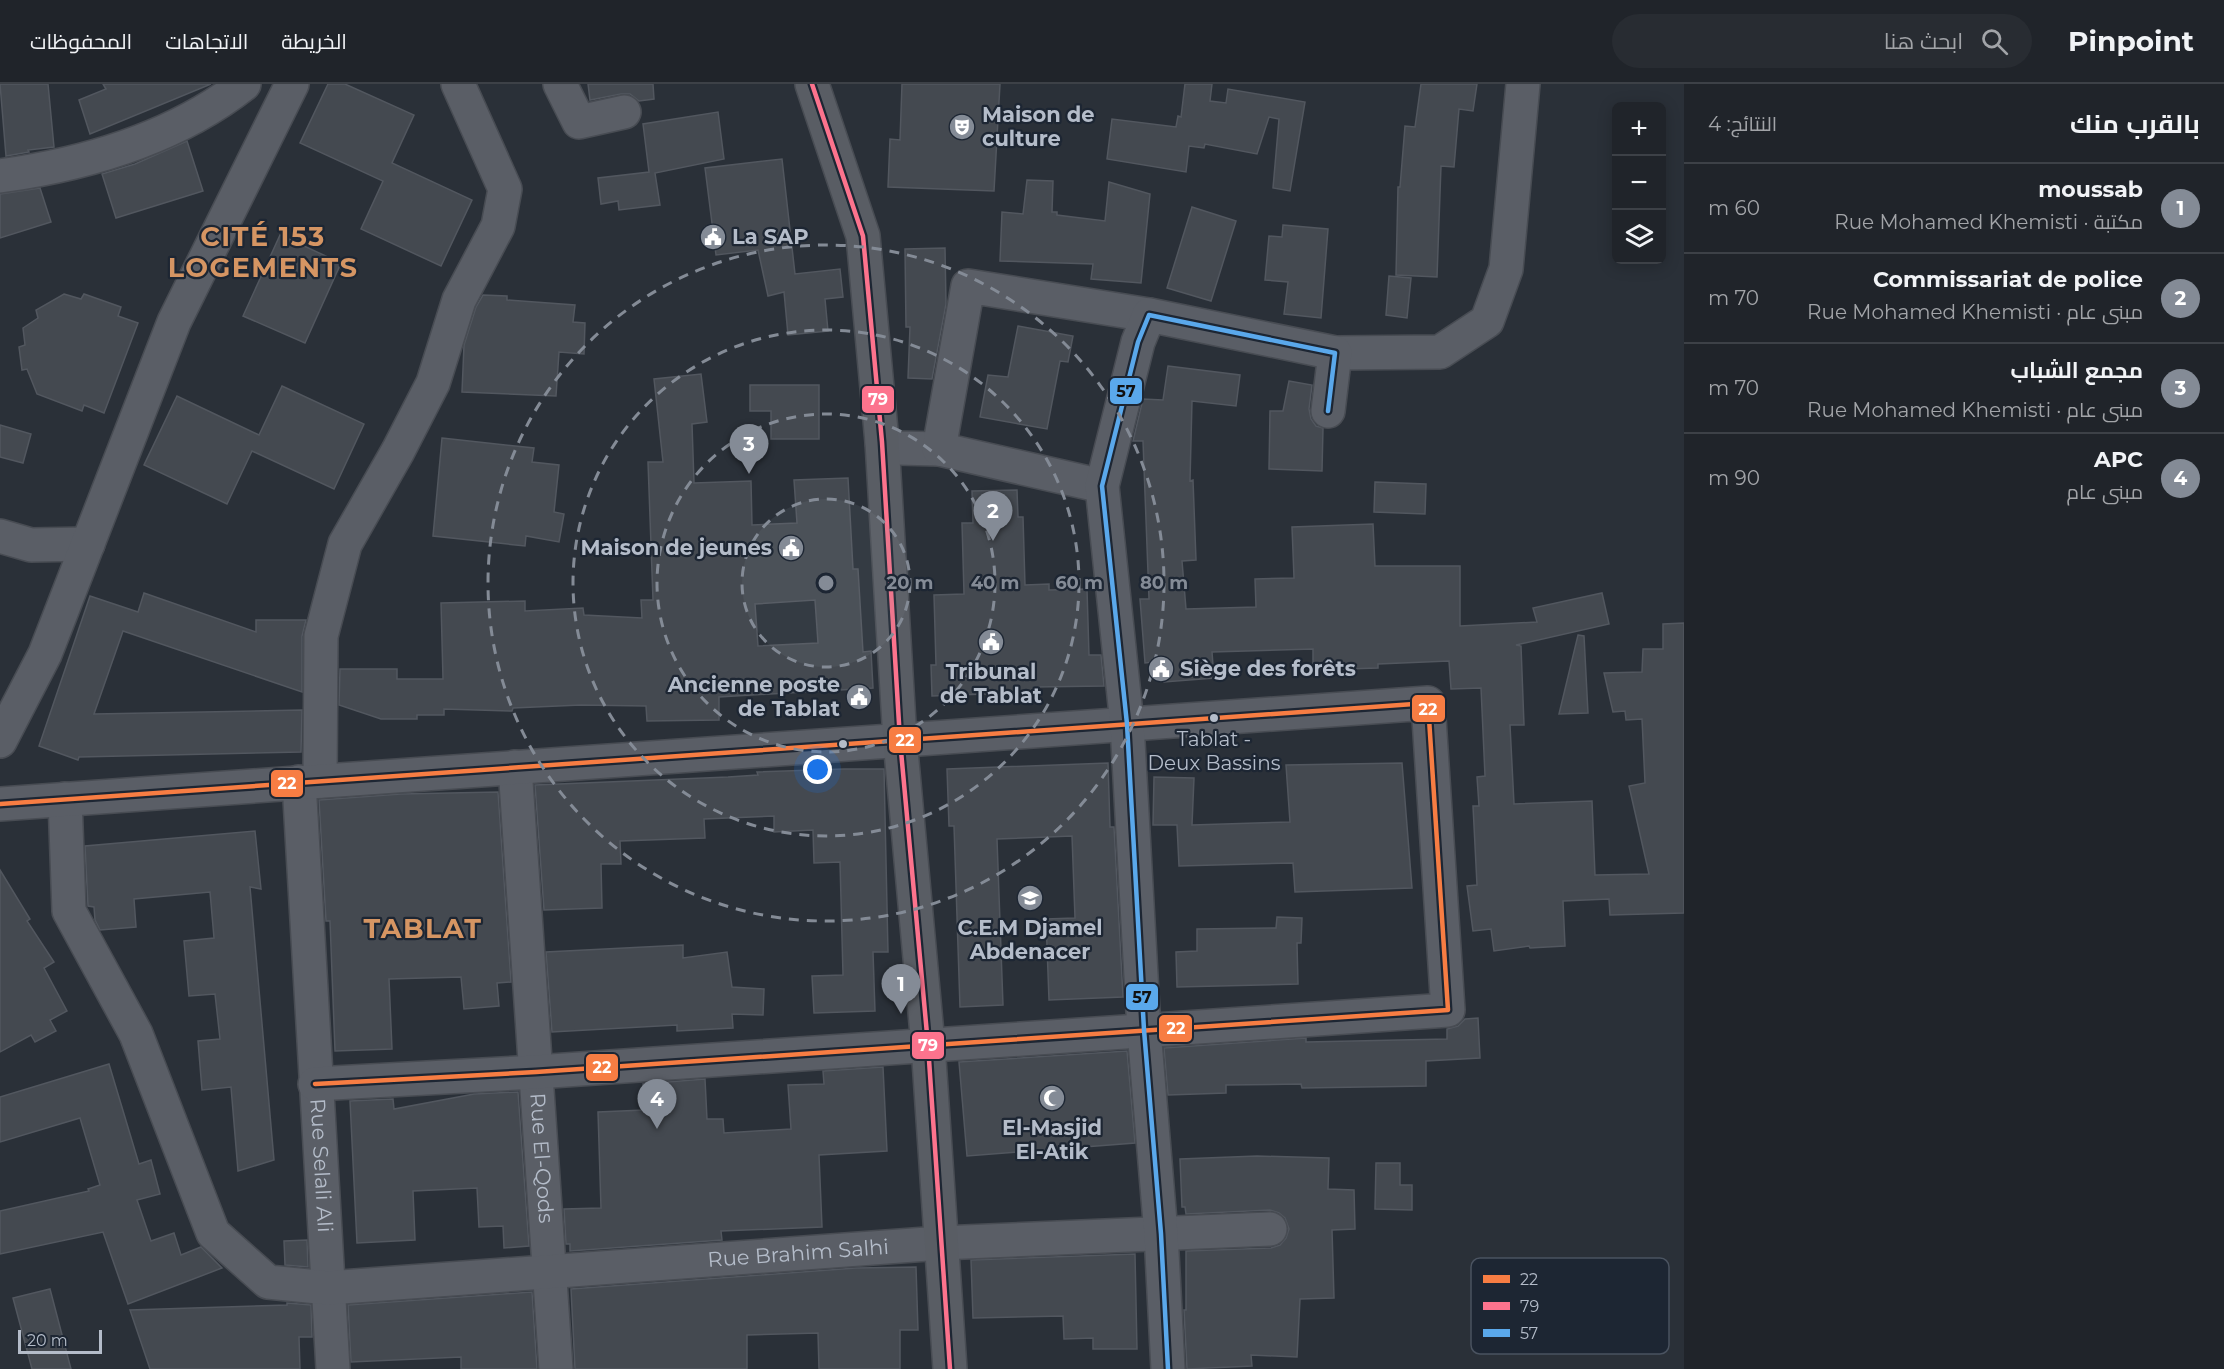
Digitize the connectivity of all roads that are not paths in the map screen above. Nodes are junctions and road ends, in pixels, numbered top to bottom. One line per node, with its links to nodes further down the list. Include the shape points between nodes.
1 (244, 84): 8 (street, via 177,127 88,160)
2 (292, 84): 16 (street, via 174,322)
3 (459, 84): 21 (street, Rue Selali Ali, via 504,189 498,226 459,300 433,383 345,544 321,636)
4 (560, 84): 7 (street, via 579,122)
5 (812, 84): 12 (main road, via 863,236)
6 (1523, 84): 10 (street, via 1506,269 1487,321 1440,352)
7 (624, 112)
8 (0, 176)
9 (1149, 315): 10 (street); 13 (street, via 969,286); 14 (street, via 1138,342)
10 (1335, 353): 11 (street)
11 (1328, 411)
12 (882, 442): 13 (street, via 897,448); 18 (main road)
13 (939, 449): 14 (street)
14 (1102, 486): 17 (street)
15 (0, 536): 16 (street, via 31,545)
16 (88, 544): 19 (street, via 45,654)
17 (1127, 724): 18 (street); 24 (street); 24 (street, via 1428,703 1448,1010)
18 (900, 740): 20 (street); 25 (main road)
19 (0, 741)
20 (515, 767): 21 (street); 26 (street, Rue El-Qods)
21 (309, 782): 22 (street); 27 (street, Rue Selali Ali)
22 (65, 799): 23 (street); 32 (street, Rue Brahim Salhi, via 69,911 136,1034 213,1233 268,1282)
23 (0, 804)
24 (1144, 1030): 25 (street); 29 (street)
25 (928, 1045): 26 (street); 30 (main road)
26 (536, 1072): 27 (street); 31 (street, Rue El-Qods)
27 (315, 1084): 32 (street, Rue Selali Ali)
28 (1270, 1229): 29 (street, Rue Brahim Salhi)
29 (1161, 1234): 30 (street, Rue Brahim Salhi); 36 (street)
30 (941, 1243): 31 (street, Rue Brahim Salhi); 35 (main road)
31 (549, 1270): 32 (street, Rue Brahim Salhi); 34 (street, Rue El-Qods)
32 (328, 1288): 33 (street, Rue Selali Ali)
33 (333, 1369)
34 (556, 1369)
35 (950, 1369)
36 (1168, 1369)

